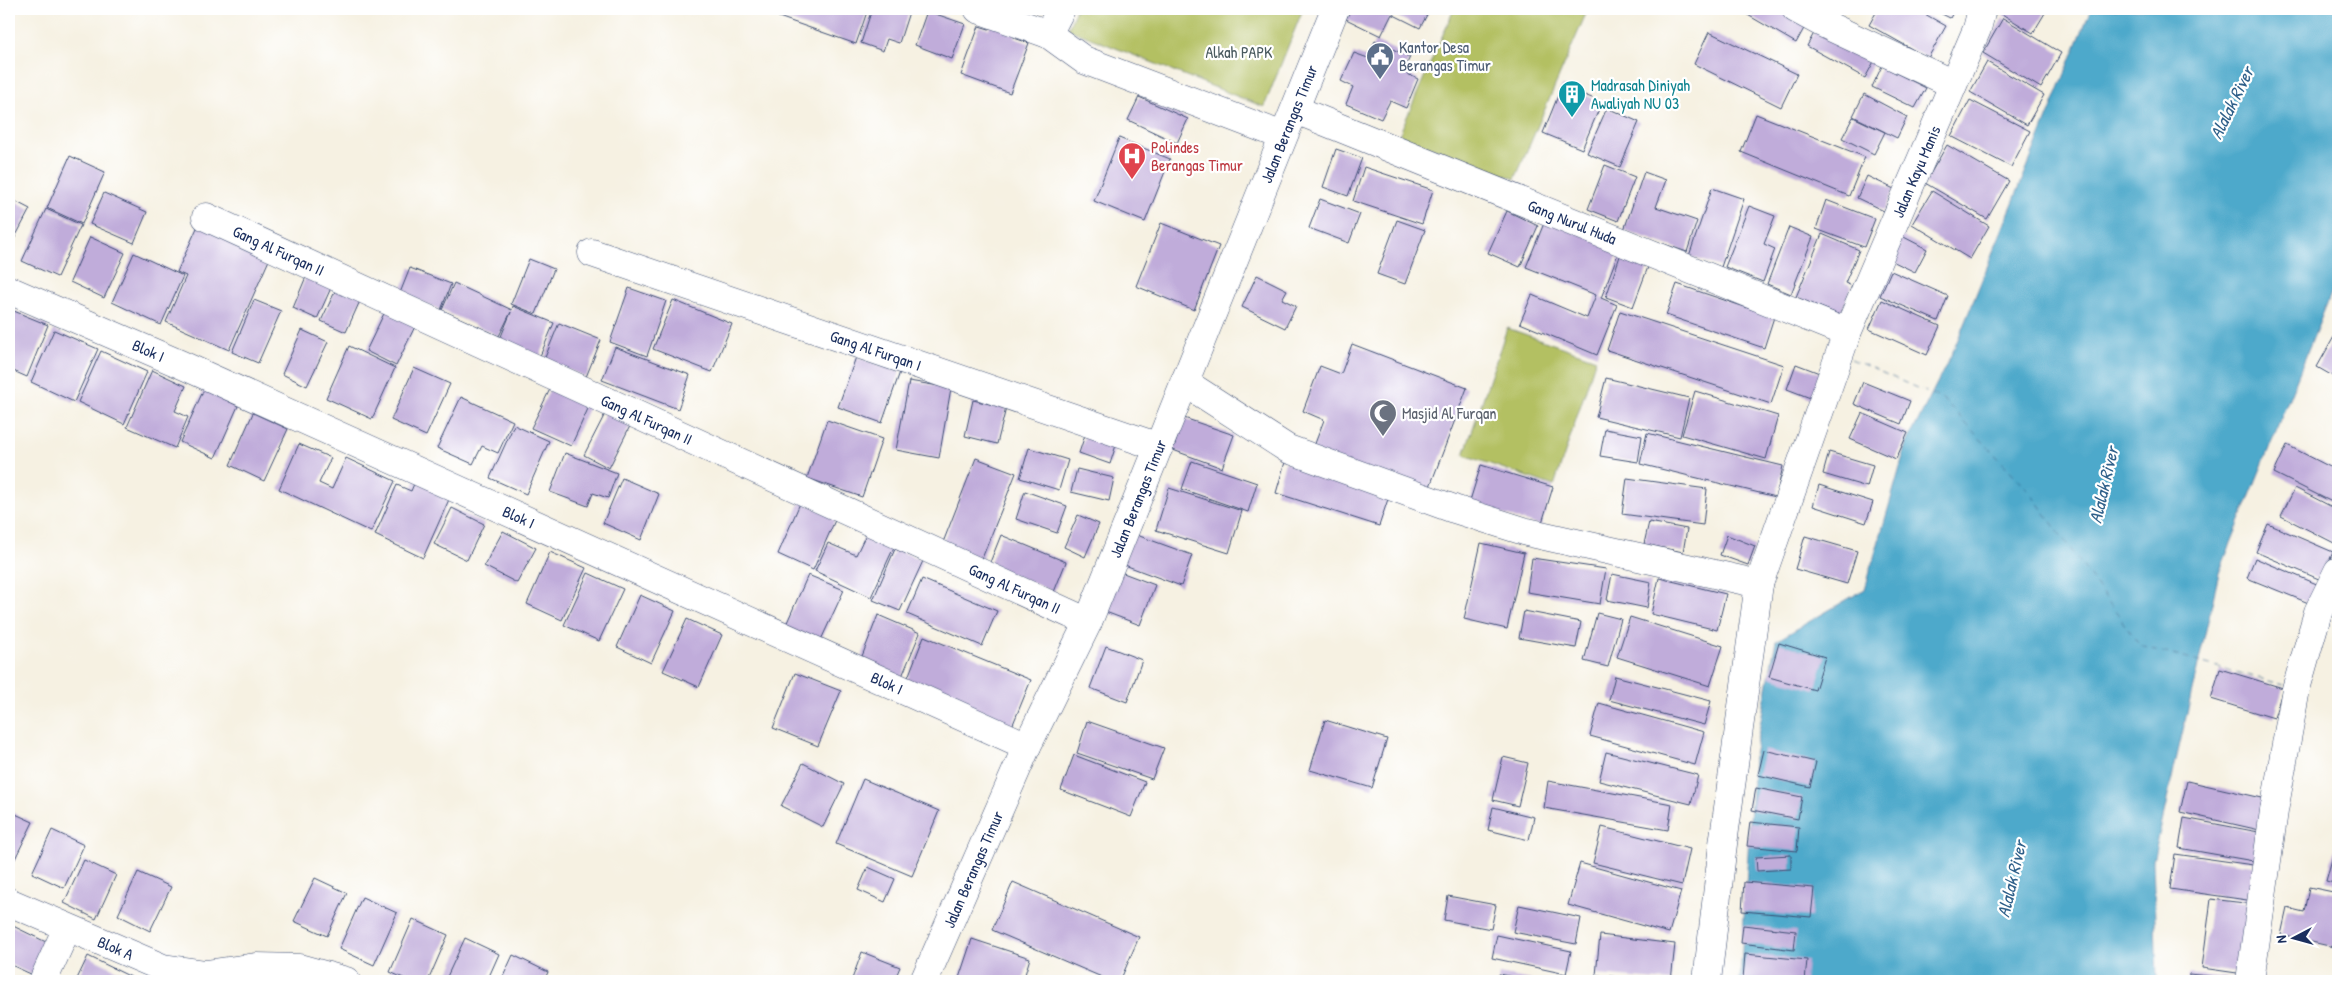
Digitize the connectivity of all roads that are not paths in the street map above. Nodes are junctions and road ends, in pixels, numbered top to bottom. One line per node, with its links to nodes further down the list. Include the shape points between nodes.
1 (978, 9): 6 (street)
2 (1061, 9): 6 (street)
3 (1335, 9): 8 (street, Jalan Berangas Timur)
4 (1796, 9): 7 (street)
5 (1982, 9): 7 (street, Jalan Kayu Manis)
6 (1048, 34): 9 (street, via 1084,60)
7 (1953, 84): 13 (street, Jalan Kayu Manis)
8 (1296, 110): 9 (street, Jalan Berangas Timur); 13 (street, Gang Nurul Huda)
9 (1283, 136): 14 (street, Jalan Berangas Timur)
10 (206, 217): 18 (street, Gang Al Furqan II)
11 (592, 253): 15 (street, Gang Al Furqan I)
12 (9, 290): 19 (street, Blok I)
13 (1847, 333): 17 (street, Jalan Kayu Manis)
14 (1184, 382): 15 (street, Jalan Berangas Timur); 17 (street, via 1288,449 1454,509 1527,532)
15 (1159, 447): 18 (street, Jalan Berangas Timur)
16 (2338, 571): 27 (street, via 2318,612 2296,688 2274,811)
17 (1759, 584): 26 (street, Jalan Kayu Manis)
18 (1088, 622): 19 (street, Jalan Berangas Timur)
19 (1027, 746): 25 (street, Jalan Berangas Timur)
20 (9, 902): 21 (street, Blok A)
21 (67, 928): 22 (street, Blok A, via 163,968); 23 (street)
22 (224, 977): 24 (street, Blok A, via 256,967 299,968)
23 (43, 981)
24 (346, 981)
25 (924, 981)
26 (1707, 981)
27 (2250, 981)

